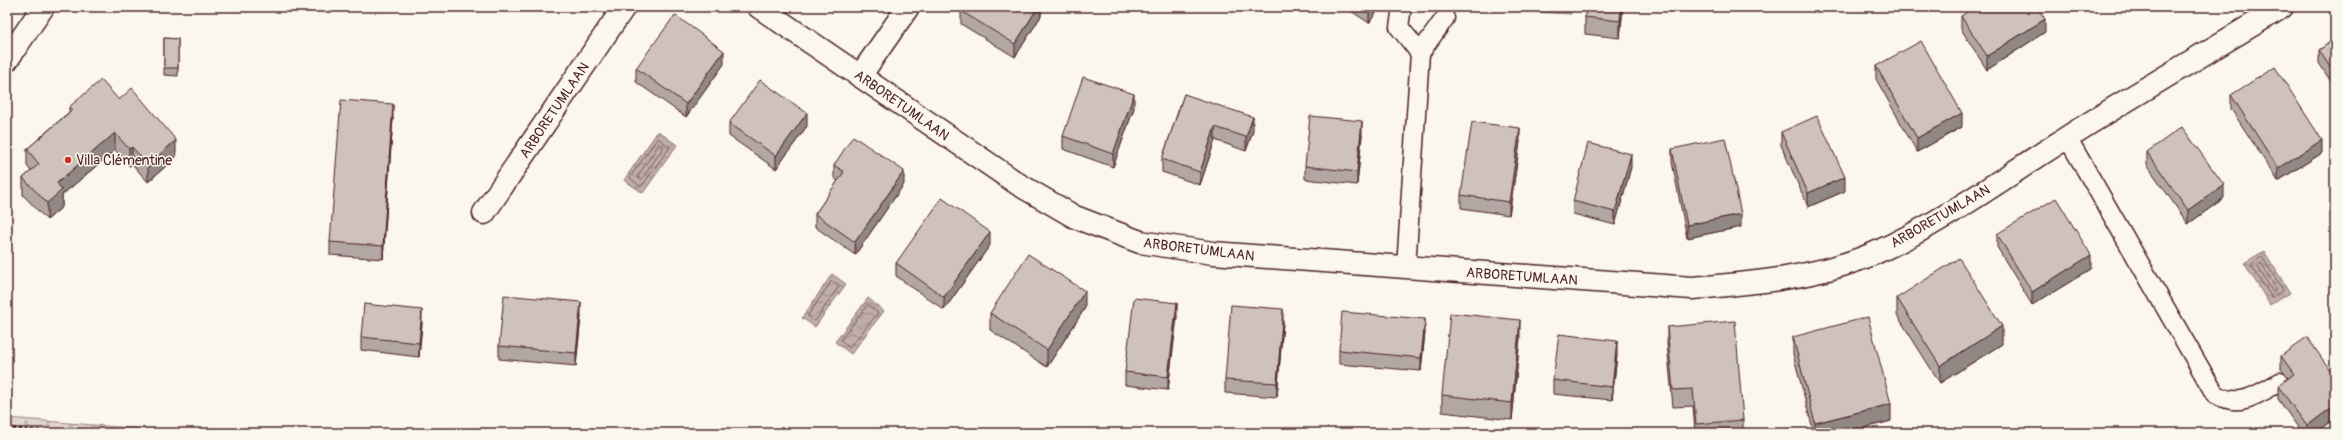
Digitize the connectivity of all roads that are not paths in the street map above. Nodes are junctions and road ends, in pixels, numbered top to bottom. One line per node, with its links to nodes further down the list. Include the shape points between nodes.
1 (43, 7): 9 (street)
2 (624, 7): 12 (street, ARBORETUMLAAN)
3 (759, 7): 10 (street, ARBORETUMLAAN)
4 (908, 7): 10 (street)
5 (1402, 7): 8 (lane, via 1400,27)
6 (2282, 7): 11 (street, ARBORETUMLAAN)
7 (1445, 18): 8 (lane)
8 (1420, 53): 13 (lane)
9 (7, 60)
10 (860, 76): 13 (street, ARBORETUMLAAN, via 1018,184 1075,217 1140,242 1212,253)
11 (2067, 138): 13 (street, ARBORETUMLAAN, via 1924,228 1873,253 1823,269 1760,283 1692,288); 14 (lane, via 2215,394 2228,401 2243,401)
12 (484, 213)
13 (1406, 268)
14 (2280, 382)

